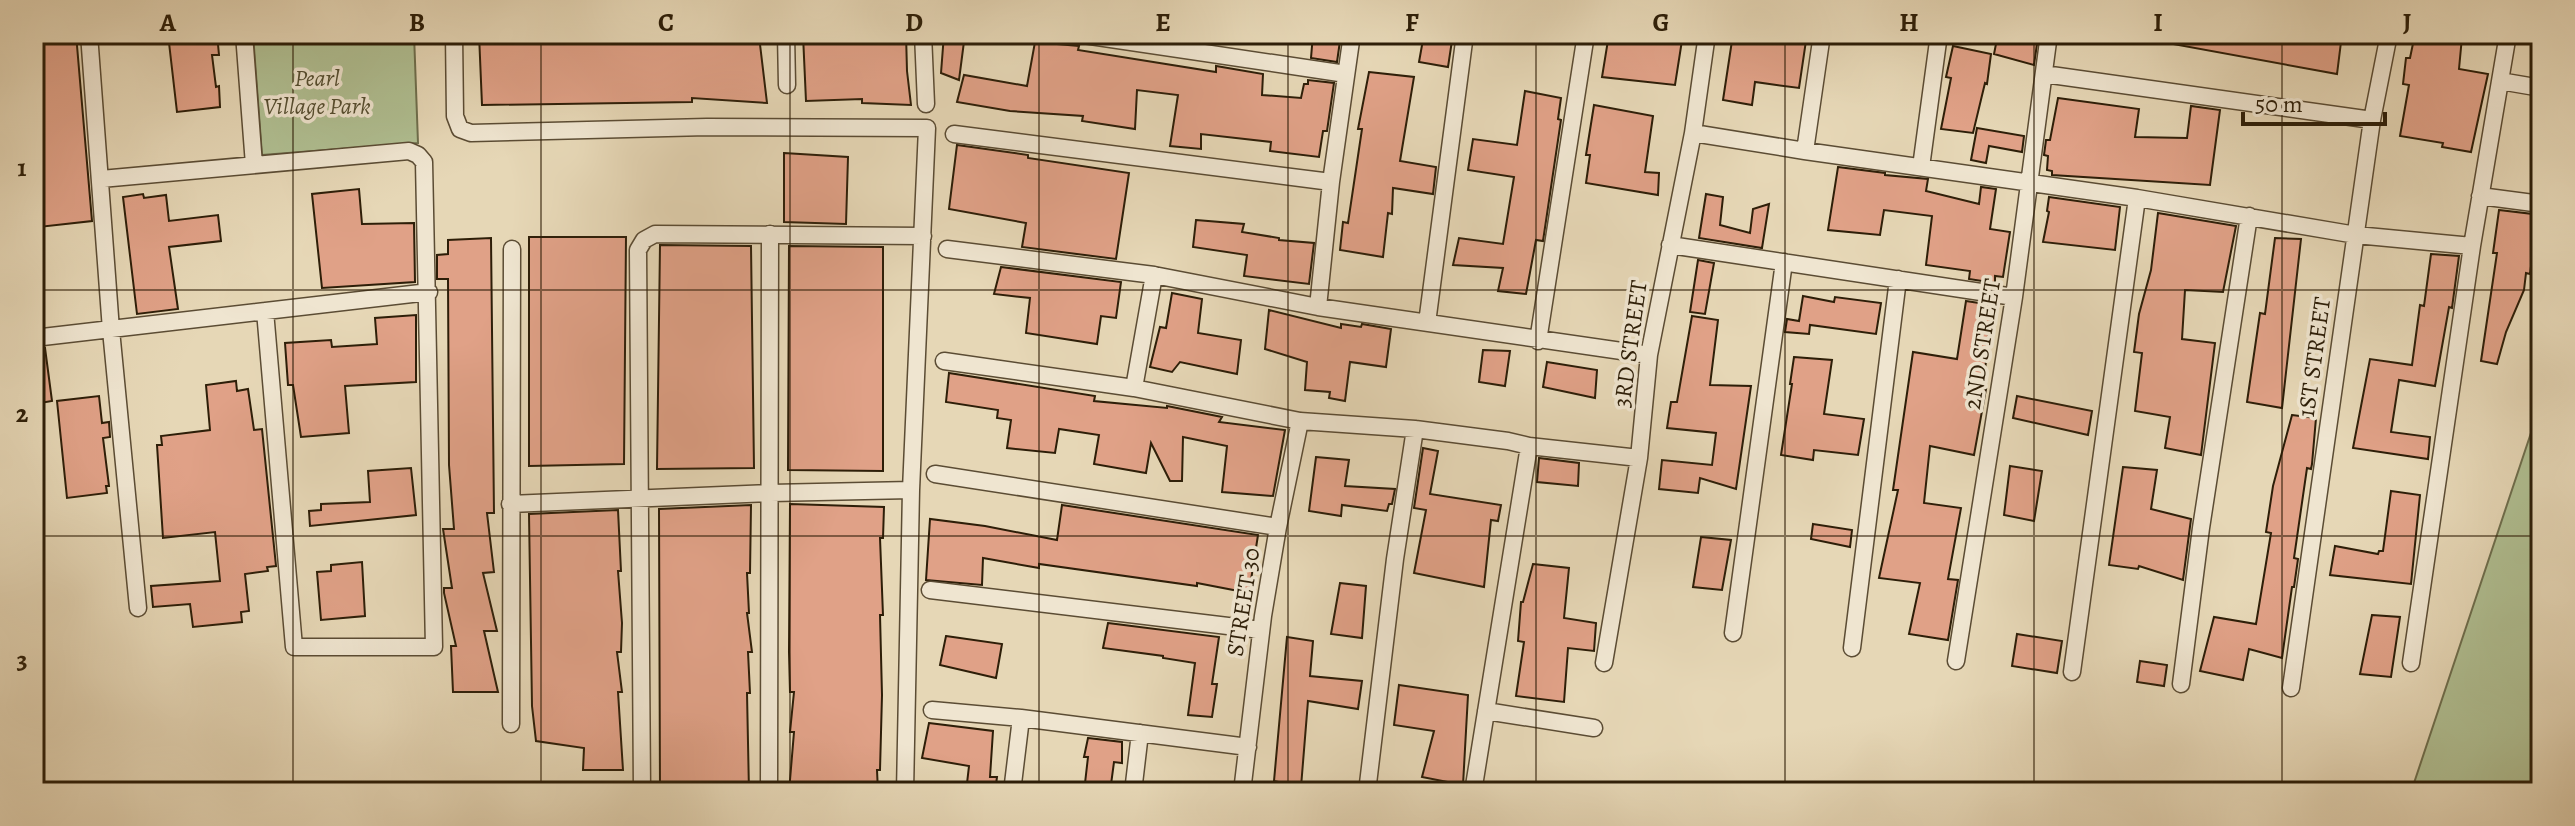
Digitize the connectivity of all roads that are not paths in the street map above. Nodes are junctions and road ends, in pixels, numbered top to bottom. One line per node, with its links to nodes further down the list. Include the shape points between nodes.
1 (89, 34): 28 (street)
2 (244, 34): 26 (street)
3 (454, 34): 37 (street, via 455,116 460,129 471,133 927,128)
4 (786, 34): 19 (street)
5 (923, 34): 21 (street)
6 (1077, 34): 16 (street)
7 (1352, 34): 16 (street)
8 (1465, 34): 49 (street)
9 (1586, 34): 52 (street)
10 (1707, 34): 23 (street, 3RD STREET)
11 (1822, 34): 25 (street)
12 (1939, 34): 27 (street)
13 (2049, 34): 17 (street, 2ND STREET)
14 (2389, 34): 22 (street, 1ST STREET)
15 (2508, 34): 18 (street)
16 (1346, 74): 29 (street)
17 (2044, 74): 22 (street); 30 (street, 2ND STREET)
18 (2500, 81): 20 (street); 31 (street)
19 (787, 85)
20 (2541, 88)
21 (926, 104)
22 (2372, 120): 36 (street, 1ST STREET)
23 (1693, 133): 25 (street); 38 (street, 3RD STREET)
24 (954, 134): 29 (street)
25 (1805, 151): 27 (street)
26 (254, 165): 28 (street); 45 (street, via 409,151 418,155 424,162)
27 (1921, 167): 30 (street)
28 (101, 179): 50 (street)
29 (1331, 182): 47 (street)
30 (2029, 184): 32 (street); 46 (street, 2ND STREET)
31 (2480, 196): 33 (street); 39 (street)
32 (2137, 198): 34 (street); 74 (street)
33 (2541, 204)
34 (2249, 216): 36 (street); 75 (street)
35 (770, 234): 37 (street); 62 (street); 63 (street, via 655,234 638,250)
36 (2356, 235): 39 (street); 76 (street, 1ST STREET)
37 (923, 236): 61 (street)
38 (1670, 245): 42 (street); 53 (street, 3RD STREET)
39 (2472, 246): 73 (street)
40 (512, 249): 64 (street)
41 (947, 249): 43 (street)
42 (1784, 262): 44 (street); 69 (street)
43 (1154, 275): 47 (street); 55 (street)
44 (1898, 279): 46 (street); 70 (street)
45 (429, 292): 48 (street); 48 (street, via 434,647 294,647)
46 (2014, 297): 71 (street, 2ND STREET)
47 (1318, 307): 49 (street)
48 (265, 311): 50 (street)
49 (1427, 323): 52 (street)
50 (111, 330): 51 (street); 67 (street)
51 (34, 338)
52 (1538, 341): 53 (street)
53 (1649, 355): 59 (street, 3RD STREET)
54 (944, 361): 55 (street)
55 (1134, 388): 56 (street)
56 (1300, 421): 57 (street); 65 (street, STREET 30)
57 (1415, 429): 58 (street); 90 (street)
58 (1529, 446): 59 (street); 78 (street)
59 (1639, 458): 72 (street, 3RD STREET)
60 (935, 474): 65 (street)
61 (911, 490): 62 (street); 86 (street)
62 (771, 493): 63 (street); 85 (street)
63 (640, 499): 64 (street); 84 (street)
64 (510, 504): 80 (street)
65 (1278, 527): 68 (street, STREET 30)
66 (930, 590): 68 (street)
67 (138, 608)
68 (1261, 630): 83 (street, STREET 30)
69 (1733, 633)
70 (1852, 648)
71 (1956, 661)
72 (1604, 663)
73 (2411, 663)
74 (2072, 672)
75 (2181, 684)
76 (2291, 688)
77 (932, 710): 79 (street)
78 (1486, 711): 81 (street); 91 (street)
79 (1021, 718): 82 (street); 87 (street)
80 (511, 724)
81 (1594, 728)
82 (1140, 733): 83 (street); 88 (street)
83 (1248, 747): 89 (street, STREET 30)
84 (642, 792)
85 (769, 792)
86 (905, 792)
87 (1012, 792)
88 (1133, 792)
89 (1242, 792)
90 (1367, 792)
91 (1473, 792)

